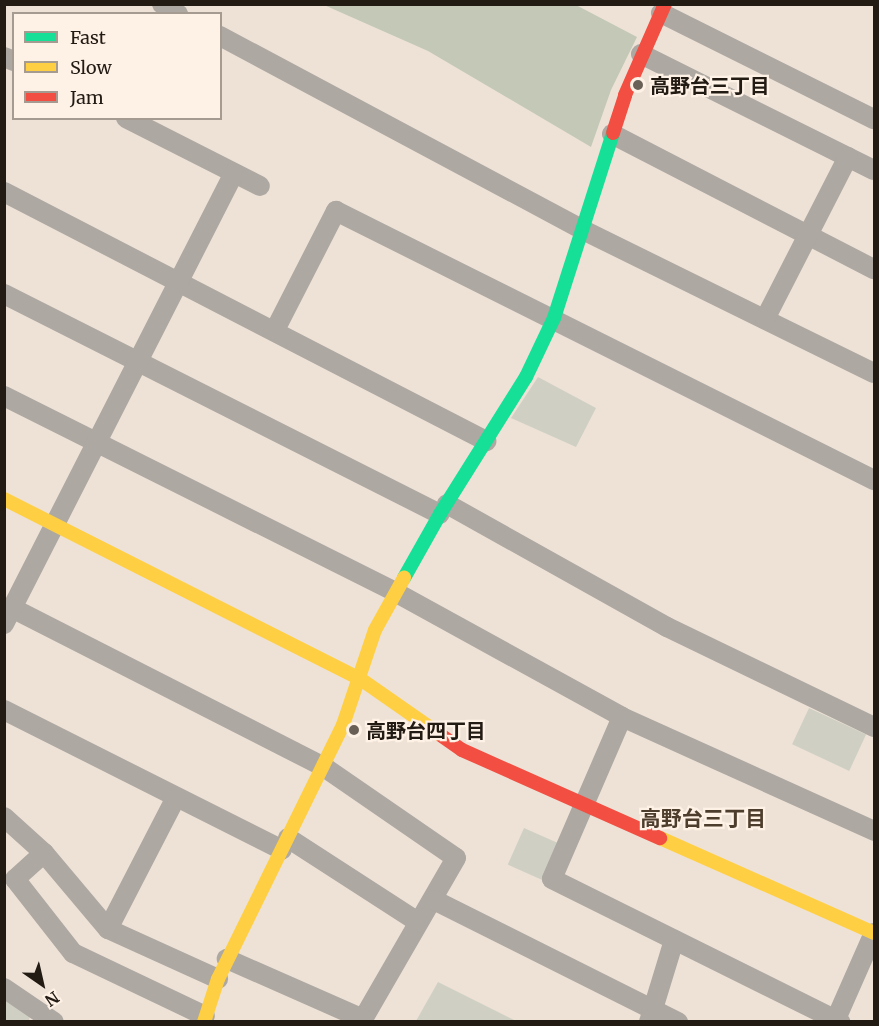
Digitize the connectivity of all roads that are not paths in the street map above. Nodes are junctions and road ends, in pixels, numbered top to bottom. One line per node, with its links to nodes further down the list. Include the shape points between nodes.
1 (162, 4): 3 (street)
2 (663, 9): 5 (street); 6 (street)
3 (175, 12)
4 (222, 37): 14 (street)
5 (641, 54): 8 (street); 9 (street)
6 (874, 119)
7 (130, 120): 11 (street)
8 (612, 134): 14 (street); 15 (street)
9 (848, 157): 10 (street); 15 (street)
10 (874, 170)
11 (234, 173): 12 (street); 17 (street)
12 (260, 186)
13 (4, 192): 17 (street)
14 (583, 230): 19 (street); 20 (street)
15 (808, 235): 16 (street); 20 (street)
16 (874, 269)
17 (178, 282): 21 (street); 22 (street)
18 (4, 294): 22 (street)
19 (554, 318): 21 (street, via 336,211); 25 (street, via 526,377); 27 (street)
20 (765, 319): 23 (street)
21 (275, 330): 25 (street)
22 (138, 361): 26 (street); 29 (street)
23 (874, 373)
24 (4, 396): 26 (street)
25 (486, 441): 29 (street)
26 (96, 442): 30 (street); 31 (street)
27 (874, 480)
28 (4, 499): 30 (street)
29 (443, 509): 31 (street); 36 (street, via 667,627)
30 (55, 525): 32 (street); 33 (street)
31 (395, 592): 33 (street, via 375,630); 35 (street)
32 (8, 616): 37 (street)
33 (359, 678): 37 (street); 39 (street, via 462,750)
34 (4, 710): 38 (street)
35 (622, 717): 39 (street); 41 (street)
36 (874, 727)
37 (324, 767): 42 (street); 44 (street, via 456,858)
38 (176, 797): 42 (street); 46 (street)
39 (584, 806): 47 (street); 48 (street, via 552,879)
40 (4, 817): 43 (street)
41 (874, 831)
42 (285, 844): 45 (street); 49 (street)
43 (44, 853): 46 (street); 53 (street, via 15,879 73,953)
44 (434, 900): 45 (street); 52 (street)
45 (418, 922): 49 (street, via 363,1019)
46 (108, 929): 50 (street)
47 (874, 933): 54 (street)
48 (674, 940): 52 (street); 54 (street)
49 (228, 959): 50 (street)
50 (218, 979): 53 (street)
51 (4, 988): 55 (street)
52 (651, 1016): 56 (street)
53 (204, 1019)
54 (838, 1020)
55 (52, 1021)
56 (678, 1022)

